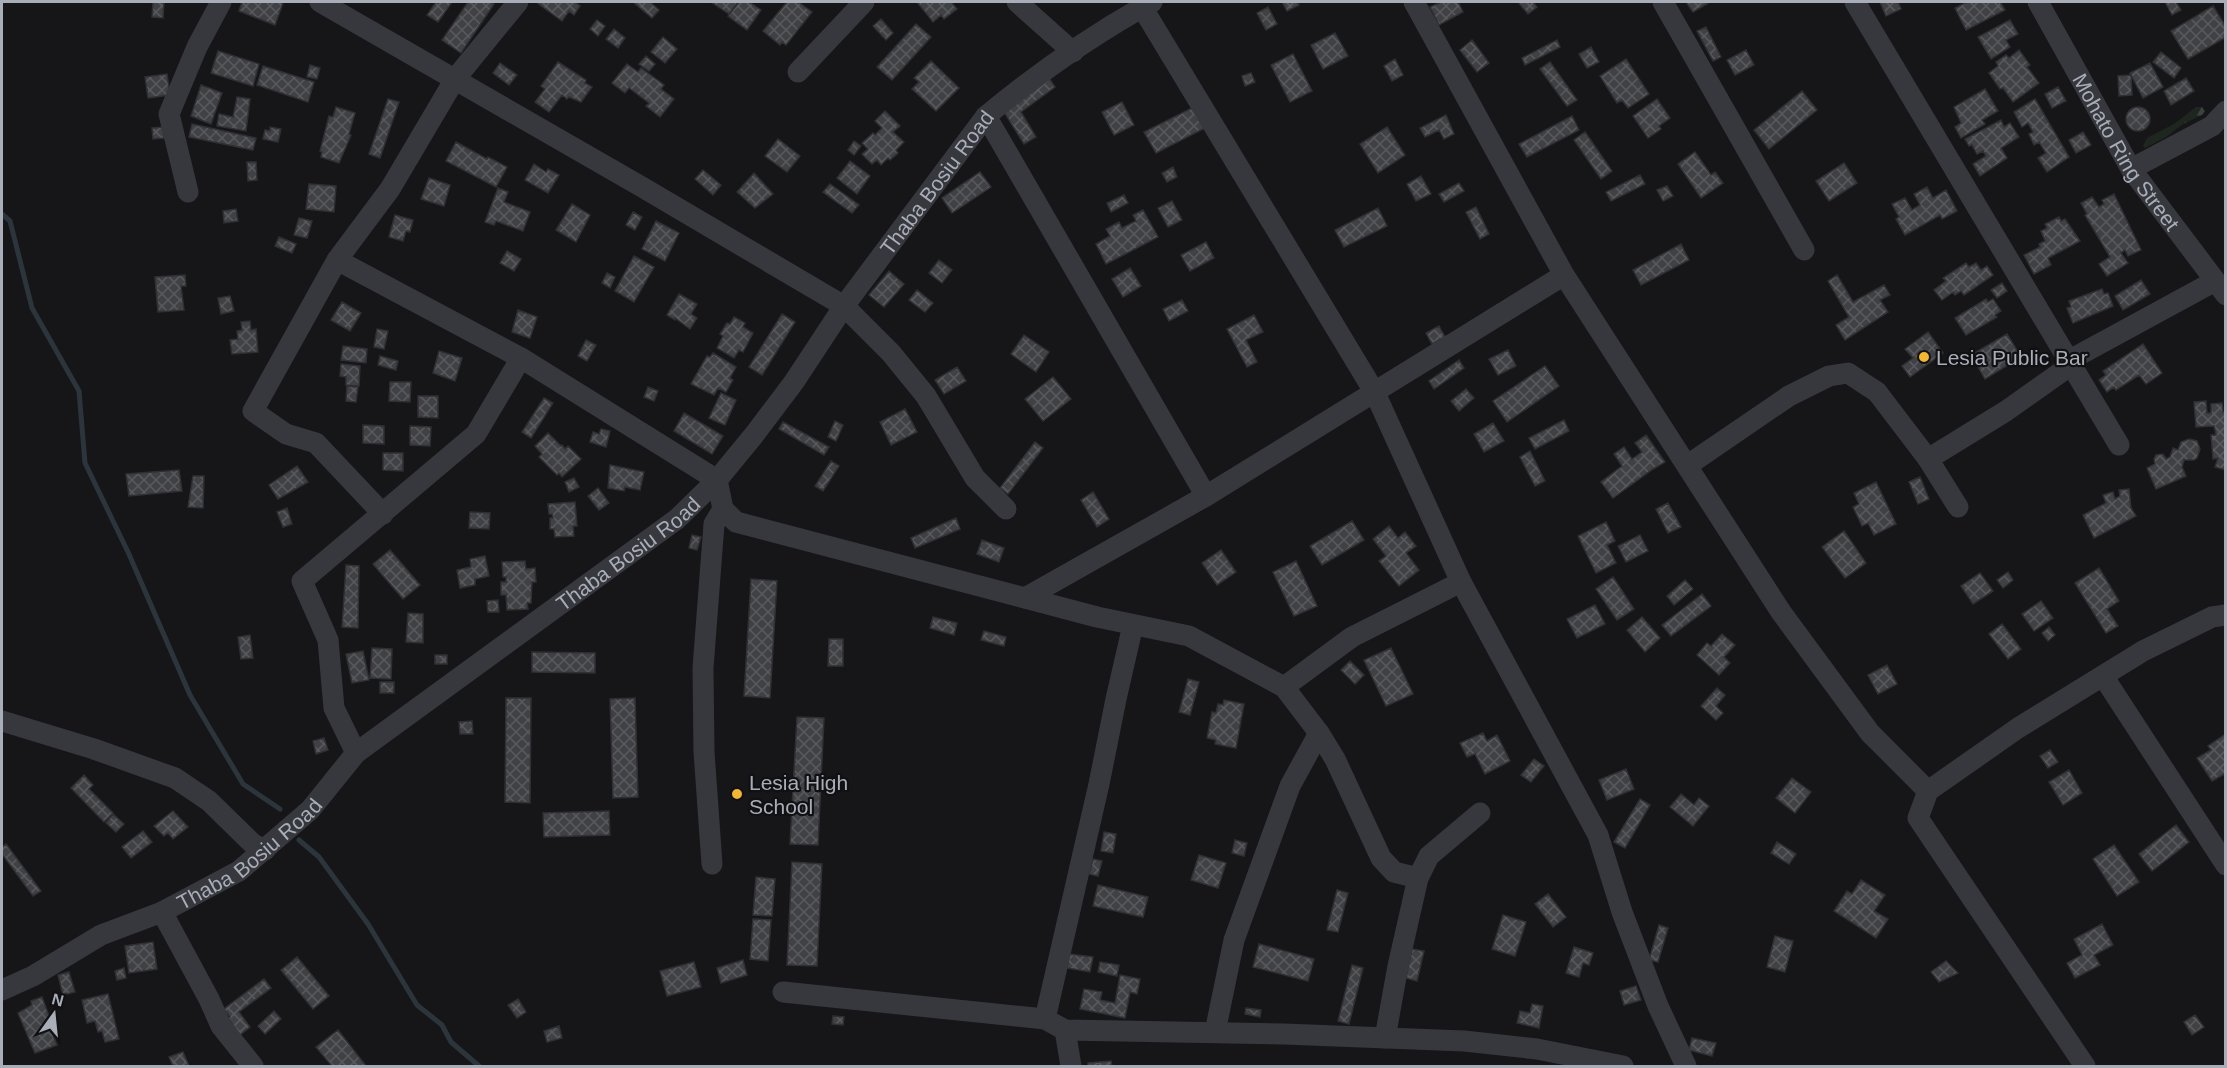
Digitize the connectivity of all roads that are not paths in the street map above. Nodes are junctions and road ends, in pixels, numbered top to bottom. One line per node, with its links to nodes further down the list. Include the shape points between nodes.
1 (221, 2): 17 (street, via 196,47 169,114)
2 (320, 2): 13 (street)
3 (518, 2): 13 (street)
4 (864, 2): 12 (street)
5 (1017, 2): 11 (street)
6 (1414, 2): 20 (street)
7 (1663, 2): 18 (street)
8 (1855, 2): 24 (street)
9 (2038, 2): 16 (street, Mohato Ring Street)
10 (1147, 4): 11 (street, Thaba Bosiu Road); 25 (street)
11 (1073, 52): 15 (street, Thaba Bosiu Road)
12 (798, 72)
13 (455, 79): 19 (street, via 390,189); 22 (street)
14 (2226, 111): 16 (street, via 2212,126)
15 (986, 116): 22 (street, Thaba Bosiu Road); 30 (street)
16 (2131, 170): 21 (street, Mohato Ring Street)
17 (188, 192)
18 (1804, 250)
19 (338, 260): 23 (street); 34 (street, via 253,411 286,434 316,443)
20 (1564, 275): 25 (street); 28 (street)
21 (2220, 288): 24 (street)
22 (844, 306): 29 (street, Thaba Bosiu Road, via 794,382); 33 (street, via 926,396 975,478)
23 (521, 358): 29 (street); 34 (street, via 476,434)
24 (2069, 363): 26 (street); 27 (street, via 2006,411)
25 (1375, 393): 30 (street); 35 (street)
26 (2119, 445)
27 (1928, 459): 28 (street, via 1877,392 1848,373 1829,376 1789,396); 31 (street)
28 (1691, 470): 44 (street, via 1788,622 1870,733)
29 (717, 480): 32 (street); 43 (street, Thaba Bosiu Road, via 645,544)
30 (1206, 496): 36 (street)
31 (1958, 507)
32 (723, 509): 36 (street, via 736,522); 48 (street, via 714,524 703,668)
33 (1006, 509)
34 (383, 514): 43 (street, via 302,581 328,640 334,708)
35 (1461, 582): 40 (street, via 1352,637); 61 (street, via 1598,835 1622,912)
36 (1025, 598): 38 (street)
37 (2226, 615): 39 (street, via 2212,617 2143,651)
38 (1133, 625): 40 (street, via 1189,636); 54 (street)
39 (2103, 676): 44 (street, via 2018,728); 46 (street)
40 (1284, 687): 42 (street)
41 (2, 721): 47 (street, via 175,778 209,801)
42 (1319, 733): 50 (street, via 1381,858 1394,872); 56 (street, via 1290,786 1234,940)
43 (356, 753): 47 (street, Thaba Bosiu Road, via 310,810)
44 (1928, 791): 62 (street, via 1918,818)
45 (1480, 813): 50 (street, via 1429,855)
46 (2218, 837): 49 (street)
47 (264, 850): 51 (street, Thaba Bosiu Road, via 239,871)
48 (712, 864)
49 (2226, 865)
50 (1418, 878): 57 (street)
51 (162, 912): 52 (street, Thaba Bosiu Road, via 101,935); 58 (street, via 221,1026)
52 (2, 990)
53 (783, 992): 54 (street)
54 (1045, 1019): 55 (street)
55 (1065, 1030): 56 (street); 59 (street)
56 (1215, 1032): 57 (street)
57 (1385, 1038): 60 (street, via 1537,1049)
58 (253, 1066)
59 (1071, 1066)
60 (1623, 1066)
61 (1686, 1066)
62 (2085, 1066)

